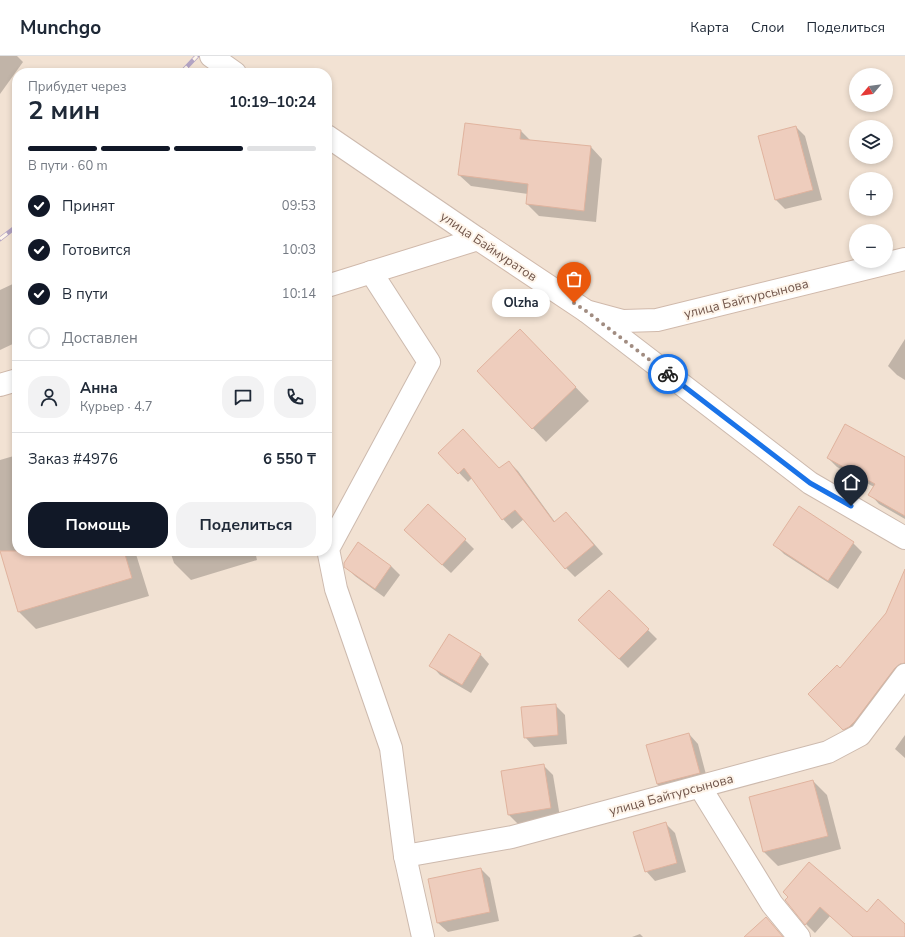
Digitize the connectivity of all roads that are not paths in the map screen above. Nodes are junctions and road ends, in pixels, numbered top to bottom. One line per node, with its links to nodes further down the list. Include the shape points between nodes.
1 (210, 56): 2 (street)
2 (228, 68)
3 (332, 139): 4 (street, улица Баймуратов)
4 (478, 239): 6 (street); 8 (street, улица Баймуратов)
5 (905, 259): 8 (street, улица Байтурсынова, via 657,320 623,321)
6 (371, 272): 7 (street); 12 (street, via 429,362)
7 (332, 284)
8 (586, 311): 11 (street, улица Баймуратов, via 810,483)
9 (12, 381): 10 (street)
10 (0, 385)
11 (905, 538)
12 (332, 542)
13 (329, 556): 16 (street, via 336,589 391,748)
14 (905, 675): 15 (street, улица Байтурсынова, via 860,735 828,752)
15 (700, 787): 16 (street, улица Байтурсынова, via 512,837); 18 (street, via 772,904)
16 (405, 856): 17 (street)
17 (423, 937)
18 (799, 937)

